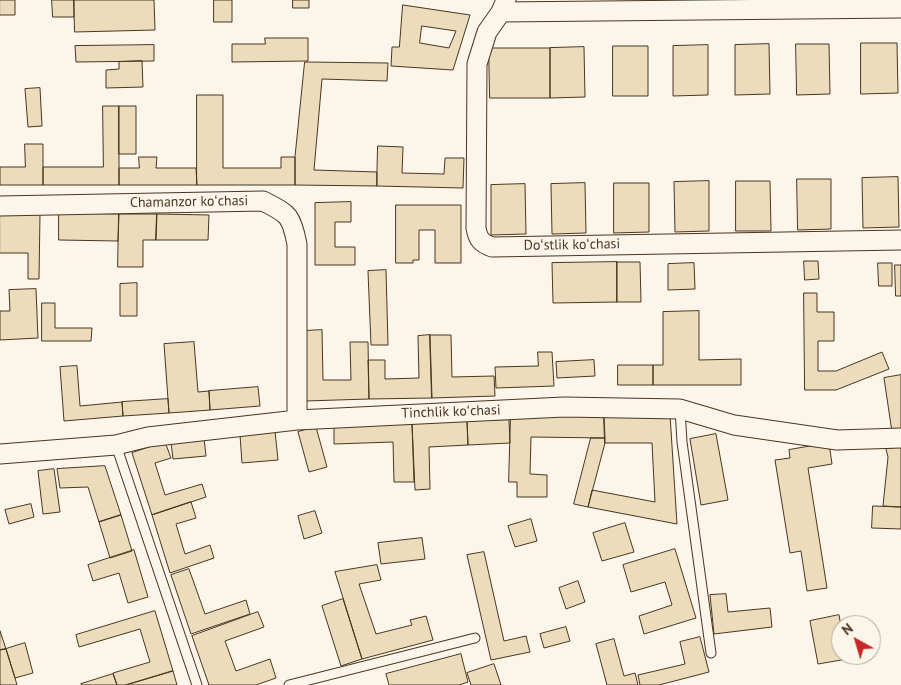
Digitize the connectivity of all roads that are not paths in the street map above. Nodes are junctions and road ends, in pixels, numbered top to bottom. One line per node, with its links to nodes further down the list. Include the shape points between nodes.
1 (504, 6): 2 (street, Doʻstlik koʻchasi); 4 (street, Doʻstlik koʻchasi, via 488,32 477,64 476,228 483,244)
2 (901, 8)
3 (0, 206): 6 (street, Chamanzor koʻchasi, via 262,201 286,213 294,225 297,244)
4 (901, 240)
5 (680, 409): 6 (street, Tinchlik koʻchasi, via 564,408); 7 (street, Tinchlik koʻchasi, via 734,425 837,440); 11 (lane)
6 (297, 420): 8 (street, Tinchlik koʻchasi, via 148,437)
7 (901, 438)
8 (116, 445): 9 (street, Tinchlik koʻchasi); 12 (lane)
9 (0, 454)
10 (475, 638): 13 (lane)
11 (711, 653)
12 (197, 685)
13 (289, 685)

